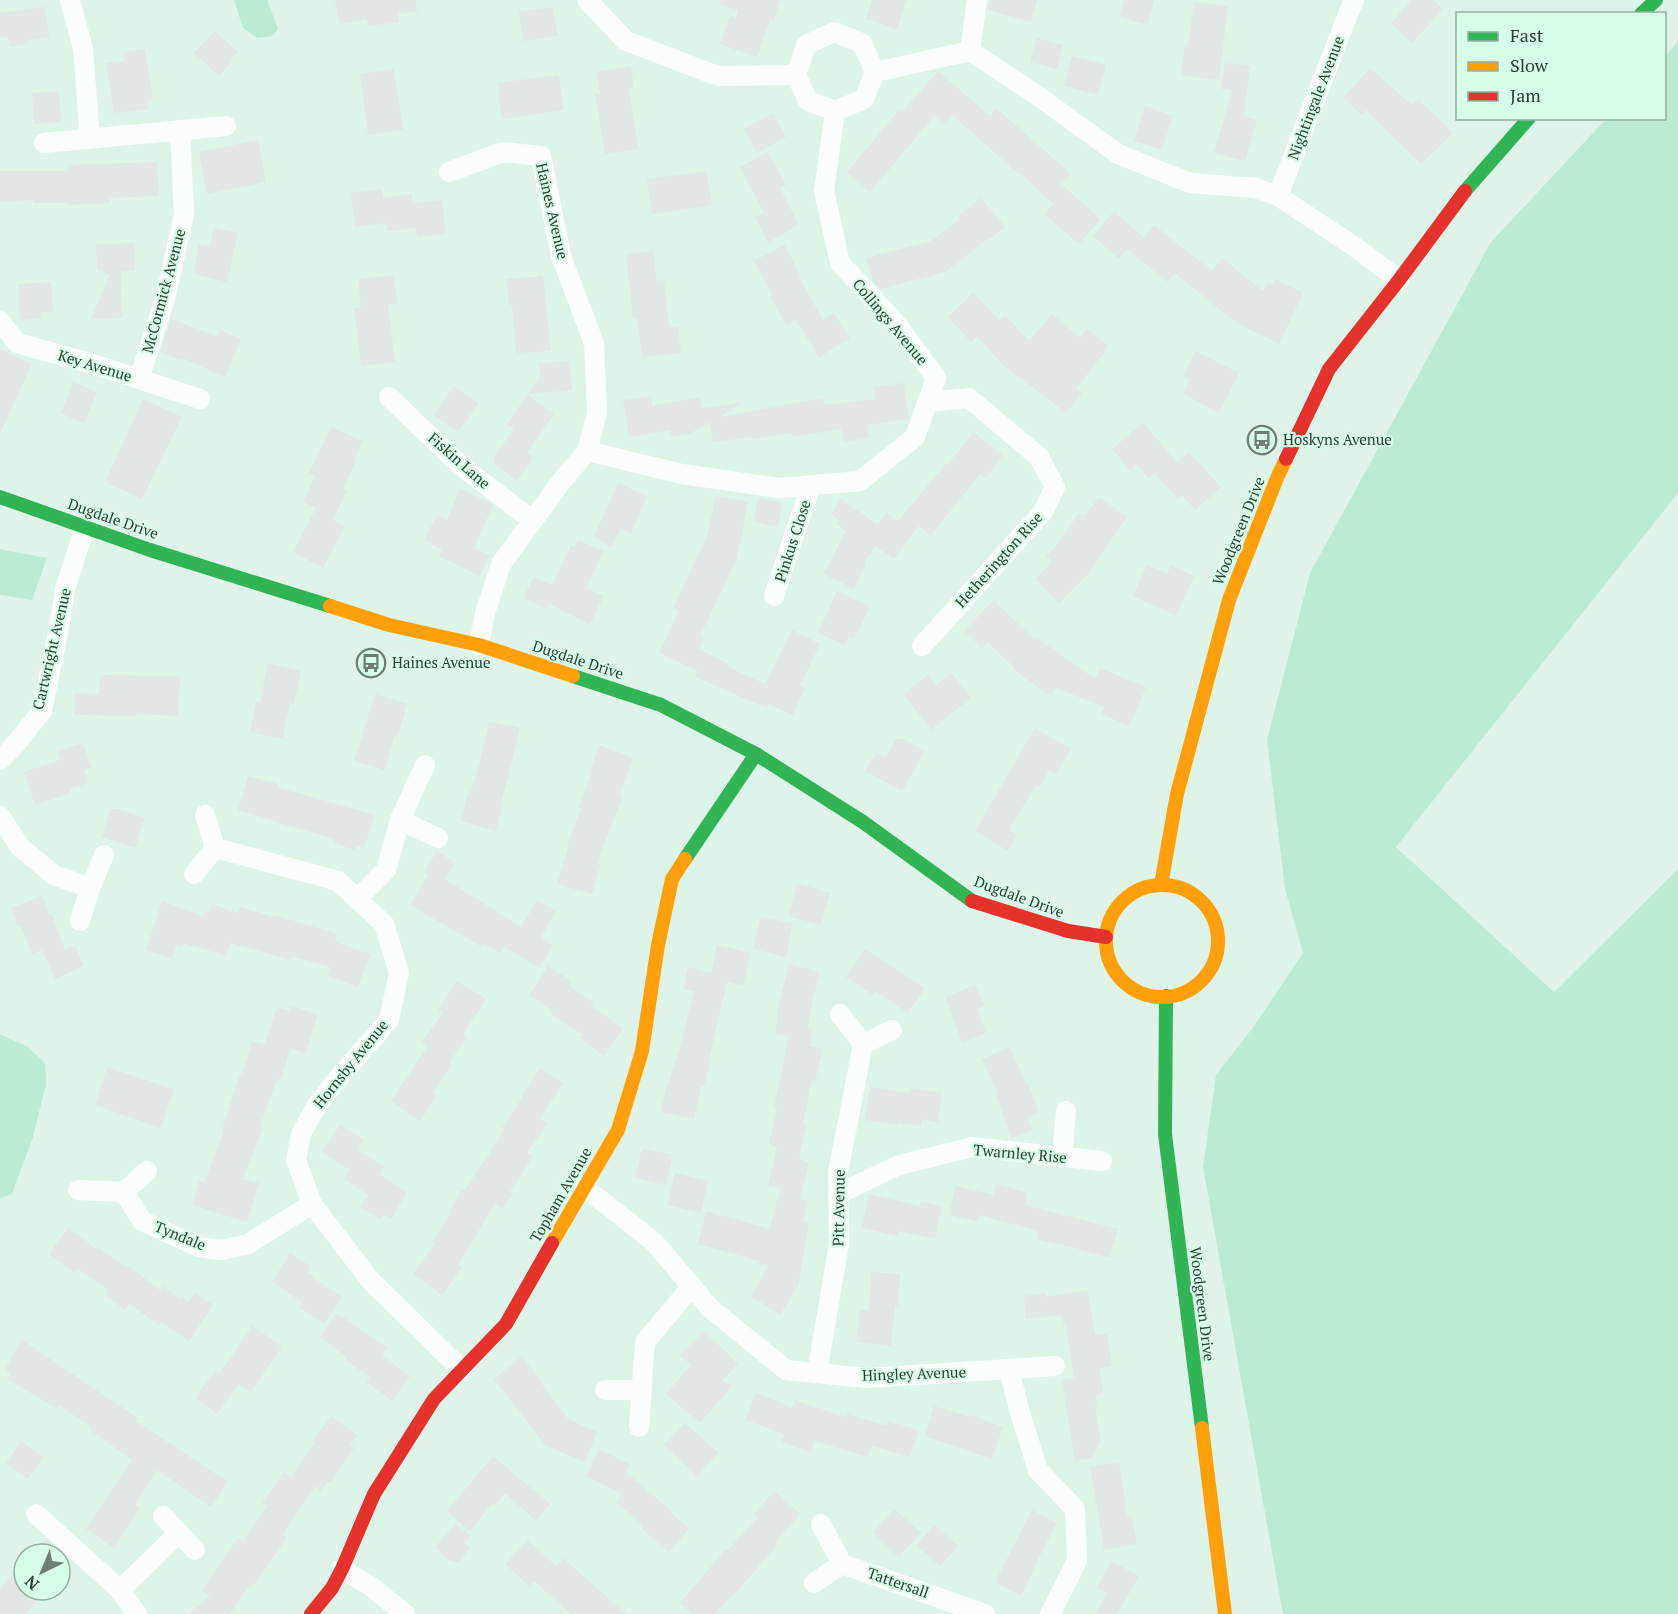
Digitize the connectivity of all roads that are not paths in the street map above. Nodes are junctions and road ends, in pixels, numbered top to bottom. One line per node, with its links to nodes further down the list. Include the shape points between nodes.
1 (70, 0): 14 (street, via 83,49)
2 (587, 0): 9 (street, via 626,41 718,76)
3 (977, 0): 7 (street)
4 (1354, 0): 17 (street, Nightingale Avenue)
5 (1656, 0): 6 (street)
6 (1643, 12)
7 (969, 51): 8 (street); 17 (street, via 1118,154 1190,183 1256,188)
8 (875, 72): 9 (street, via 862,43 834,33 806,45); 10 (street, via 864,99)
9 (796, 75): 10 (street, via 808,101)
10 (835, 111): 23 (street, Collings Avenue, via 824,191 840,263 895,322 936,378)
11 (1527, 120): 18 (street, Woodgreen Drive, via 1457,201)
12 (226, 126): 13 (street)
13 (180, 130): 14 (street); 20 (street, McCormick Avenue, via 184,215 165,299)
14 (90, 139): 15 (street)
15 (44, 143)
16 (449, 172): 24 (street, Haines Avenue, via 503,152 541,156 561,256 594,343 597,413)
17 (1278, 196): 18 (street)
18 (1399, 280): 42 (street, Woodgreen Drive, via 1329,369 1277,478 1228,600 1177,794)
19 (0, 321): 20 (street, Key Avenue, via 17,343)
20 (139, 379): 22 (street, Key Avenue)
21 (389, 397): 27 (street, Fiskin Lane, via 460,465)
22 (200, 399)
23 (927, 402): 25 (street, Collings Avenue, via 915,437 860,481); 31 (street, Hetherington Rise, via 969,398 1039,457 1055,487 1043,512)
24 (587, 451): 25 (street, Collings Avenue, via 682,474 778,488); 27 (street, Haines Avenue)
25 (811, 485): 29 (street, Pinkus Close)
26 (0, 497): 28 (street, Dugdale Drive)
27 (532, 520): 30 (street, Haines Avenue, via 501,564 484,613)
28 (85, 527): 30 (street, Dugdale Drive, via 389,625); 33 (street, Cartwright Avenue, via 64,589 42,711)
29 (774, 596)
30 (479, 645): 32 (street, Dugdale Drive, via 661,705)
31 (922, 646)
32 (756, 754): 46 (street, Dugdale Drive, via 863,822 972,901 1068,931); 55 (street, Topham Avenue, via 672,879 642,1051 618,1130)
33 (0, 759)
34 (425, 765): 37 (street)
35 (205, 814): 39 (street)
36 (0, 816): 43 (street, via 20,848 54,875)
37 (400, 820): 38 (street); 44 (street, via 386,870)
38 (438, 838)
39 (214, 848): 41 (street); 44 (street, Hornsby Avenue, via 338,881)
40 (104, 855): 43 (street)
41 (194, 874)
42 (1161, 885): 46 (street, via 1145,887 1118,906); 47 (street, via 1178,887 1206,906 1215,921 1218,938 1209,971 1183,993)
43 (90, 888): 45 (street)
44 (357, 899): 59 (street, Hornsby Avenue, via 384,924 399,973 389,1020 317,1105 301,1134 296,1160)
45 (80, 921)
46 (1106, 937): 47 (street, via 1107,953 1122,980 1135,990)
47 (1166, 996): 82 (street, Woodgreen Drive, via 1165,1134)
48 (840, 1014): 50 (street)
49 (892, 1030): 50 (street)
50 (863, 1044): 58 (street, Pitt Avenue, via 838,1172)
51 (1066, 1112): 52 (street)
52 (1062, 1157): 53 (street, Twarnley Rise); 58 (street, Twarnley Rise, via 972,1148 899,1165)
53 (1102, 1161)
54 (147, 1171): 57 (street)
55 (584, 1187): 60 (street, Hingley Avenue, via 654,1242); 62 (street, Topham Avenue, via 506,1324)
56 (78, 1190): 57 (street)
57 (124, 1192): 59 (street, Tyndale, via 142,1221 198,1247 222,1250 248,1245)
58 (838, 1194): 64 (street, Pitt Avenue, via 839,1244)
59 (312, 1204): 62 (street, Hornsby Avenue, via 371,1281)
60 (692, 1286): 64 (street, Hingley Avenue, via 710,1308 786,1370); 66 (street, via 645,1342)
61 (1055, 1366): 63 (street, Hingley Avenue)
62 (462, 1370): 74 (street, Topham Avenue, via 434,1399 374,1494)
63 (1009, 1370): 64 (street, Hingley Avenue, via 866,1378); 81 (street, via 1038,1470 1076,1509 1077,1561)
64 (818, 1373)
65 (605, 1390): 66 (street)
66 (642, 1390): 67 (street)
67 (639, 1427)
68 (36, 1514): 76 (street)
69 (163, 1516): 71 (street)
70 (820, 1524): 73 (street)
71 (179, 1533): 72 (street); 76 (street)
72 (195, 1550)
73 (842, 1564): 75 (street); 80 (street, Tattersall)
74 (342, 1569): 78 (street, Topham Avenue); 79 (street)
75 (814, 1583)
76 (120, 1590): 77 (street)
77 (137, 1614)
78 (311, 1614)
79 (405, 1614)
80 (985, 1614)
81 (1050, 1614)
82 (1225, 1614)

